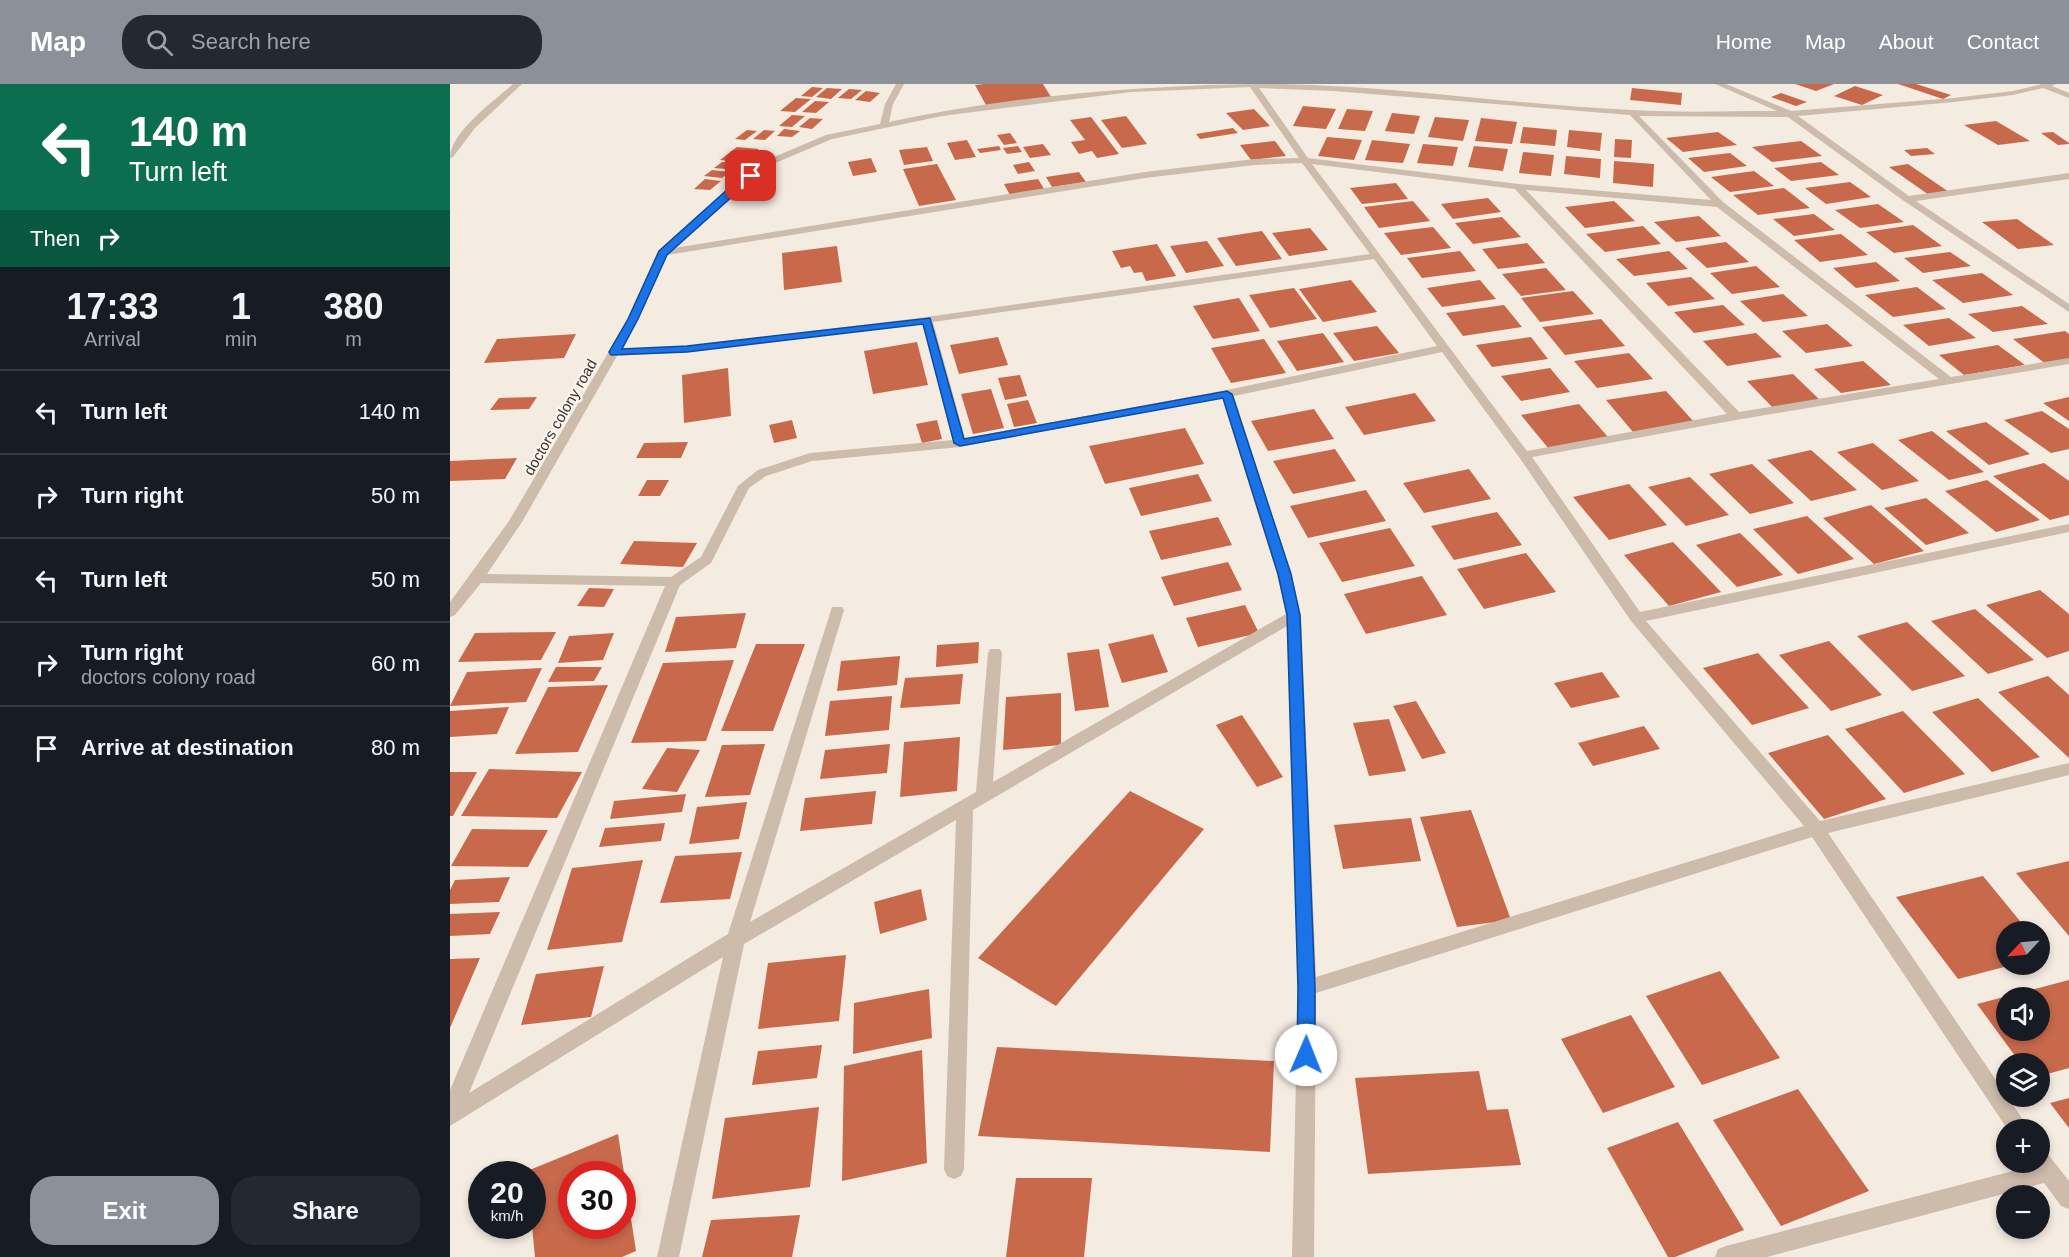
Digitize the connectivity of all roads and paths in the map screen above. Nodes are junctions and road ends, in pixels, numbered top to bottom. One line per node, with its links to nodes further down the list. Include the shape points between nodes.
1 (518, 84): 11 (street, via 480,119)
2 (900, 84): 10 (street)
3 (1253, 85): 6 (street, doctors colony road); 10 (street, doctors colony road, via 1131,90); 12 (street)
4 (1723, 85): 9 (street)
5 (2049, 85): 7 (street); 9 (street, doctors colony road, via 1954,100)
6 (1335, 87): 8 (street, doctors colony road)
7 (2069, 96)
8 (1632, 112): 9 (street, doctors colony road); 16 (street)
9 (1790, 114): 15 (street)
10 (884, 123): 17 (street, doctors colony road, via 829,137 770,162 732,190)
11 (450, 156)
12 (1305, 160): 14 (street); 17 (street, via 1145,175); 18 (street)
13 (2069, 176): 15 (street)
14 (1518, 187): 16 (street); 26 (street)
15 (1907, 199): 19 (street)
16 (1720, 204): 24 (street)
17 (663, 253): 22 (street, doctors colony road)
18 (1376, 256): 20 (street); 21 (street)
19 (2069, 309)
20 (927, 320): 22 (street, via 687,349); 27 (street)
21 (1444, 348): 25 (street); 28 (street)
22 (615, 352): 30 (street, doctors colony road, via 515,522)
23 (2069, 361): 24 (street)
24 (1950, 381): 26 (street)
25 (1227, 394): 27 (street); 34 (street)
26 (1736, 416): 28 (street)
27 (960, 443): 31 (street, via 810,457 762,473 744,486 706,560)
28 (1524, 455): 35 (street)
29 (2069, 528): 35 (street)
30 (477, 578): 31 (street); 32 (street, doctors colony road)
31 (674, 582): 43 (street)
32 (451, 610)
33 (837, 610): 41 (street)
34 (1294, 615): 38 (street); 42 (street)
35 (1636, 618): 40 (street)
36 (995, 653): 38 (street)
37 (2069, 769): 40 (street)
38 (984, 794): 39 (street)
39 (965, 805): 41 (street); 45 (street)
40 (1816, 829): 42 (street); 44 (street)
41 (736, 939): 43 (street); 49 (street)
42 (1307, 988): 50 (street)
43 (450, 1115)
44 (2012, 1119)
45 (954, 1169)
46 (2020, 1173): 51 (street)
47 (2049, 1173): 48 (street)
48 (2069, 1198)
49 (668, 1257)
50 (1303, 1257)
51 (1726, 1257)

